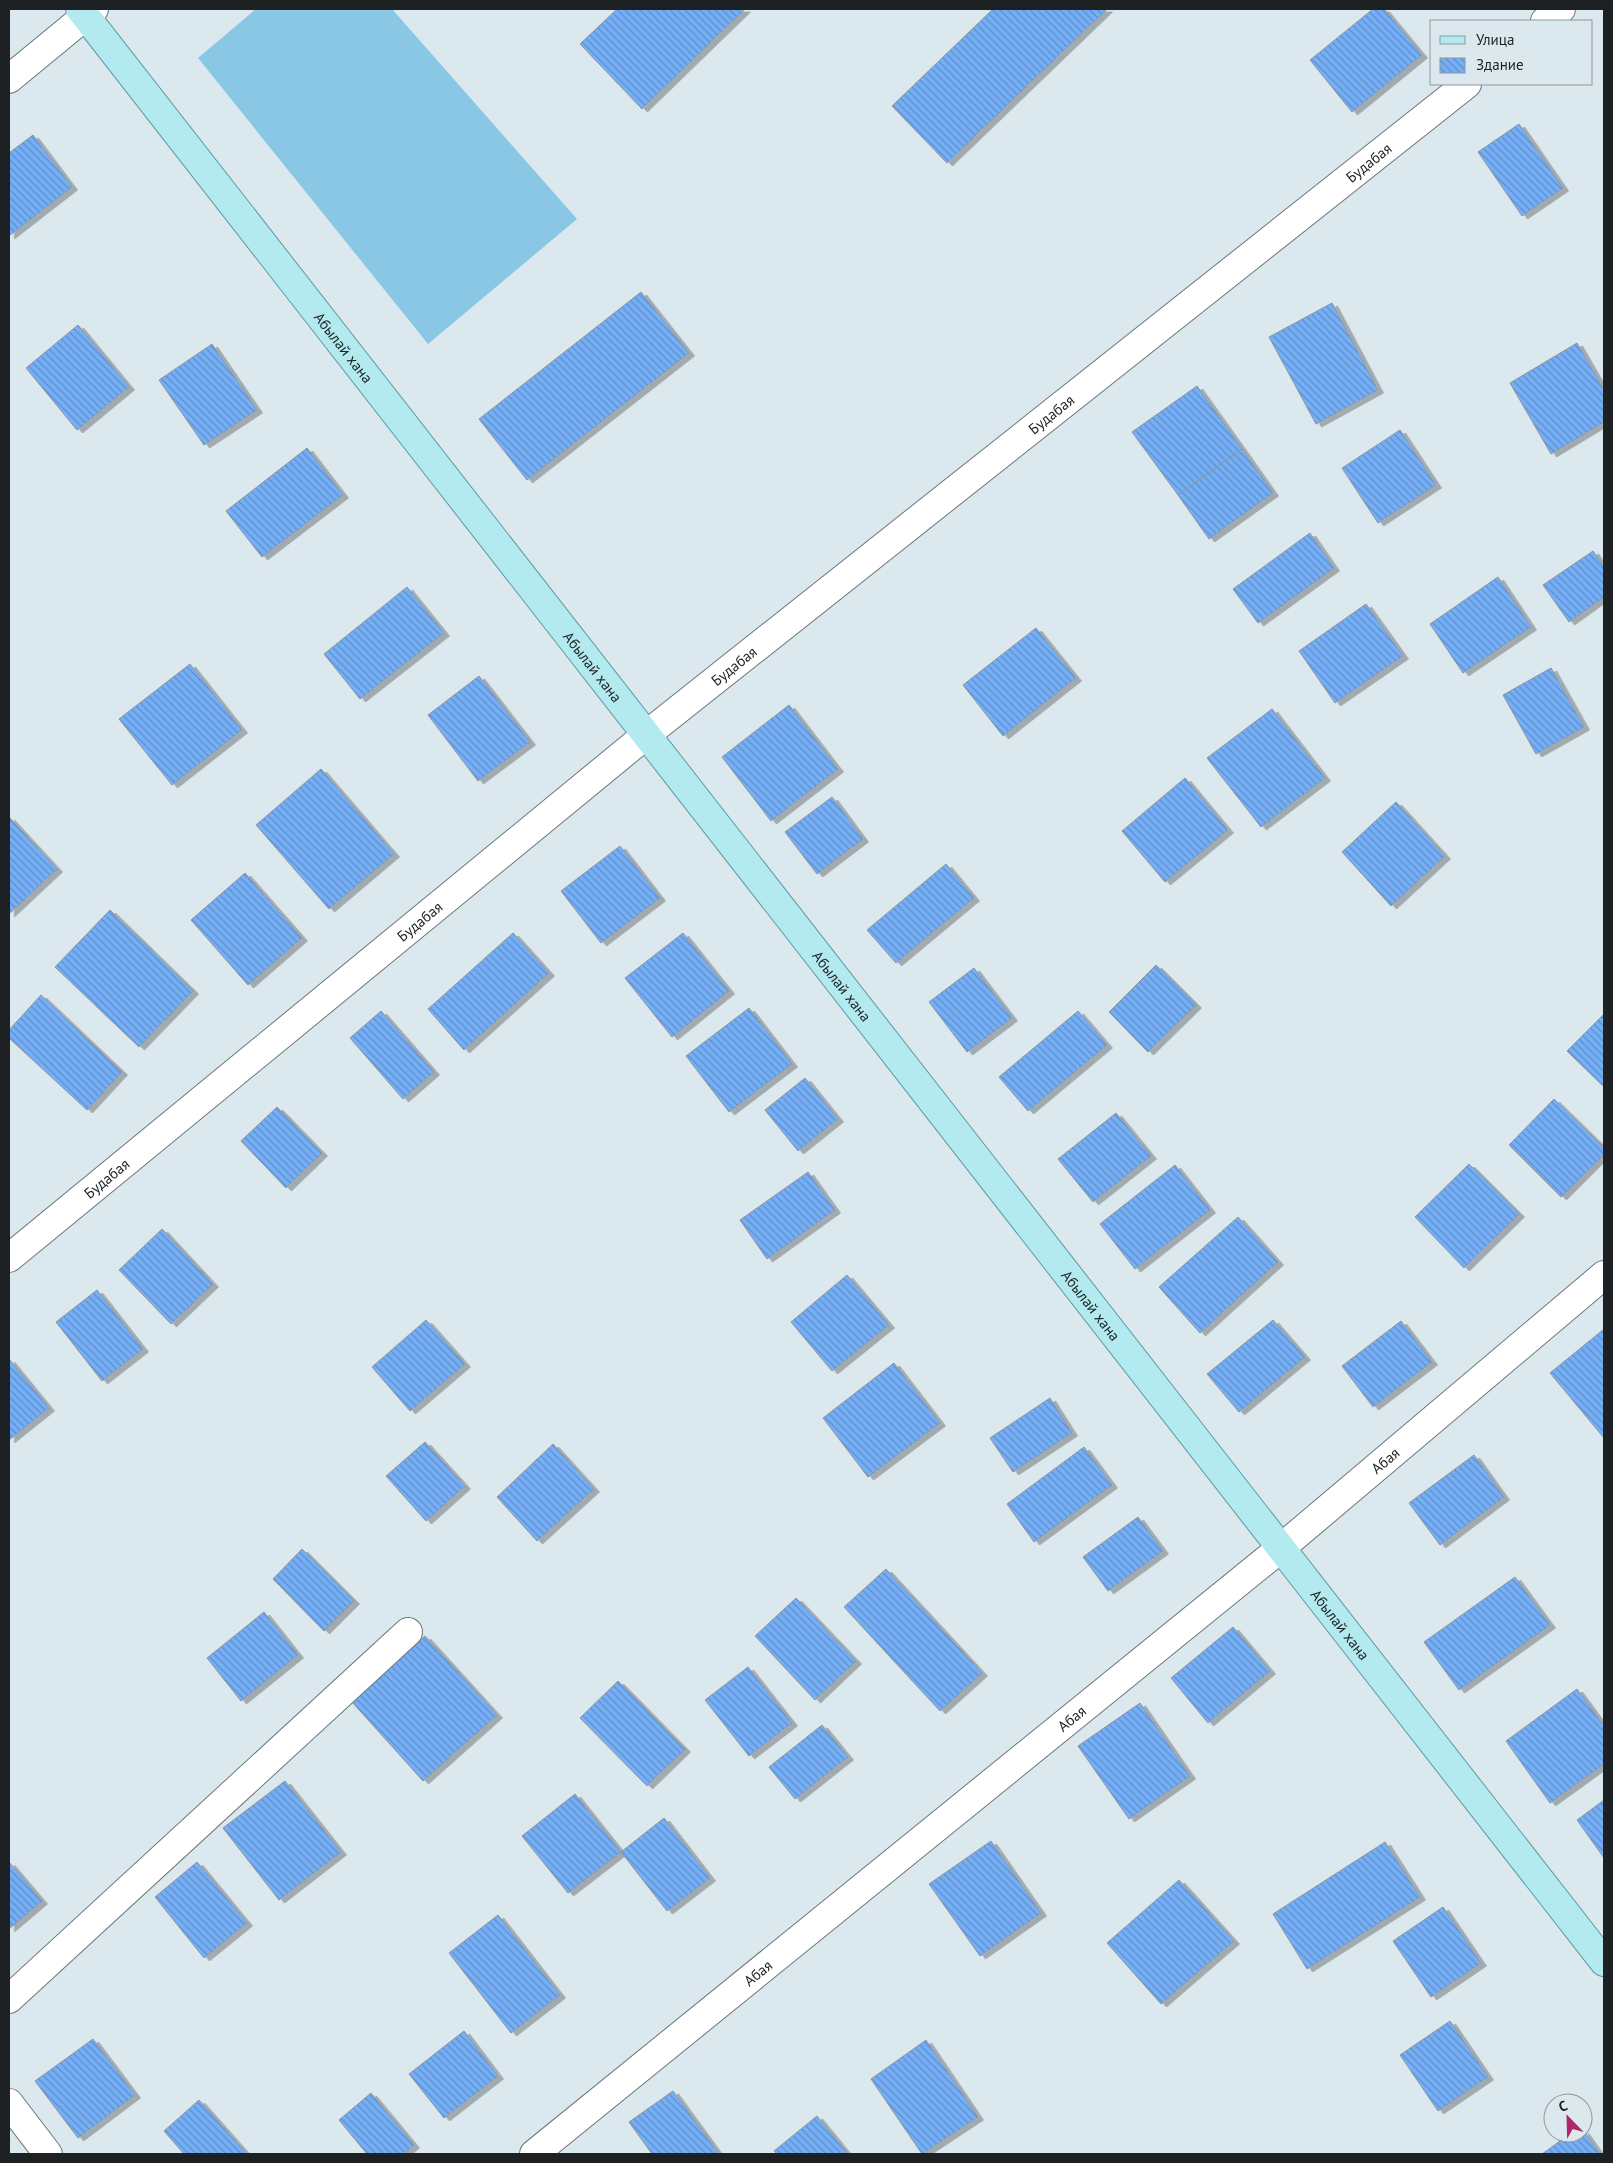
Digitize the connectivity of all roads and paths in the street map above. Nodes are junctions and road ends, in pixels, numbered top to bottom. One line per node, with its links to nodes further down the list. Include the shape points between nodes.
1 (1561, 9): 3 (street)
2 (86, 11): 4 (street); 6 (main road, Абылай хана)
3 (1546, 20)
4 (9, 78)
5 (1466, 85): 6 (street, Будабая)
6 (646, 735): 7 (street, Будабая); 9 (main road, Абылай хана)
7 (9, 1258)
8 (1604, 1275): 9 (street, Абая)
9 (1281, 1548): 11 (main road, Абылай хана); 15 (street, Абая)
10 (408, 1632): 12 (street)
11 (1604, 1962)
12 (9, 1999)
13 (9, 2103): 14 (street)
14 (48, 2154)
15 (534, 2154)

